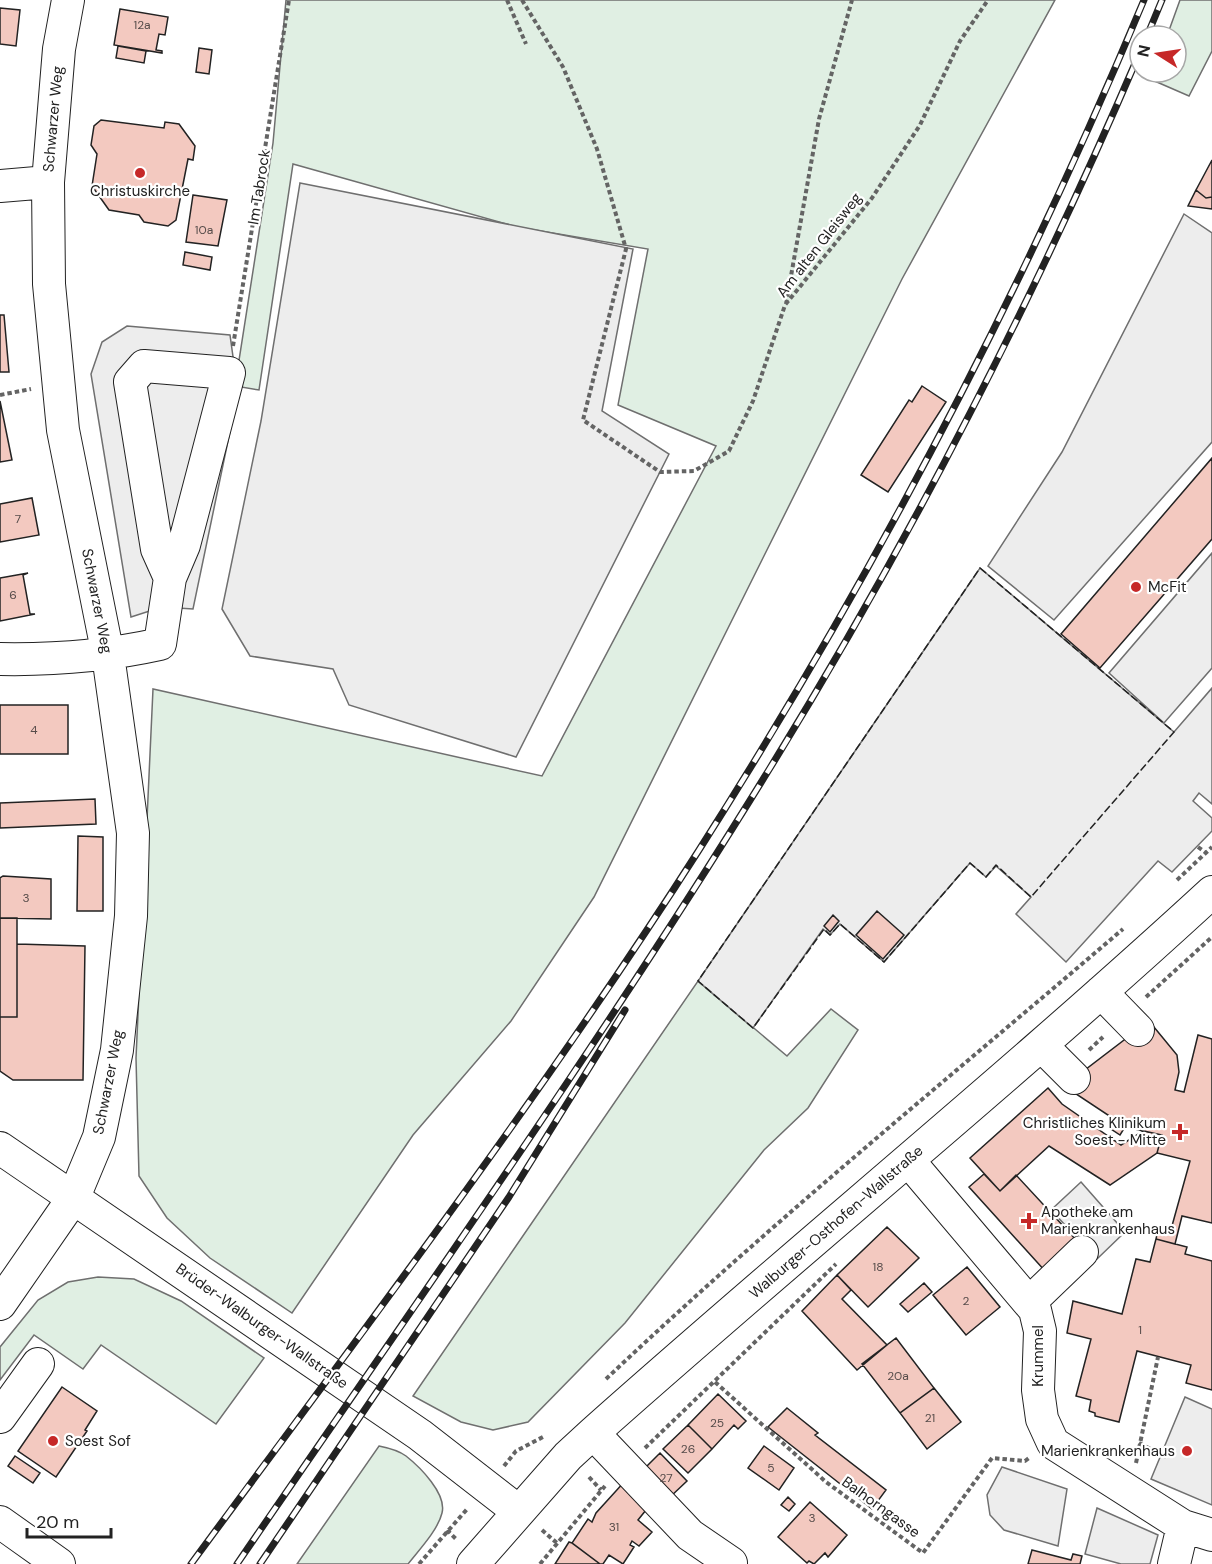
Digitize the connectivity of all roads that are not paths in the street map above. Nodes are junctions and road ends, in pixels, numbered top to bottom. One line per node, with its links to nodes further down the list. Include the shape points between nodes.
1 (68, 0): 2 (street, Schwarzer Weg, via 59,49)
2 (48, 182): 3 (street); 5 (street, Schwarzer Weg, via 49,284 63,430)
3 (0, 186)
4 (170, 578): 4 (street, via 157,549 130,382 144,366 229,373 184,545); 5 (street, via 160,644)
5 (108, 655): 6 (street, via 56,660); 14 (street, Schwarzer Weg, via 133,833 131,916 117,1050 99,1137)
6 (0, 659)
7 (1212, 892): 8 (street, Walburger-Osthofen-Wallstraße)
8 (1101, 992): 9 (street); 10 (street, Walburger-Osthofen-Wallstraße)
9 (1132, 1023)
10 (1041, 1045): 11 (street); 13 (street, Walburger-Osthofen-Wallstraße)
11 (1069, 1073)
12 (0, 1148): 14 (street, Brüder-Walburger-Wallstraße)
13 (908, 1160): 16 (street, Krummel); 20 (street, Walburger-Osthofen-Wallstraße)
14 (74, 1197): 17 (street, Schwarzer Weg); 21 (street, Brüder-Walburger-Wallstraße, via 420,1435)
15 (1082, 1252): 16 (street)
16 (1030, 1302): 23 (street, Krummel, via 1040,1331 1038,1390 1042,1419 1053,1443)
17 (0, 1304)
18 (38, 1364): 19 (street)
19 (0, 1417)
20 (592, 1434): 21 (street, Walburger-Osthofen-Wallstraße); 24 (street, via 690,1535)
21 (518, 1511): 26 (street, Walburger-Osthofen-Wallstraße)
22 (0, 1522): 25 (street)
23 (1198, 1530): 27 (street)
24 (730, 1563)
25 (59, 1564)
26 (473, 1564)
27 (1174, 1564)

